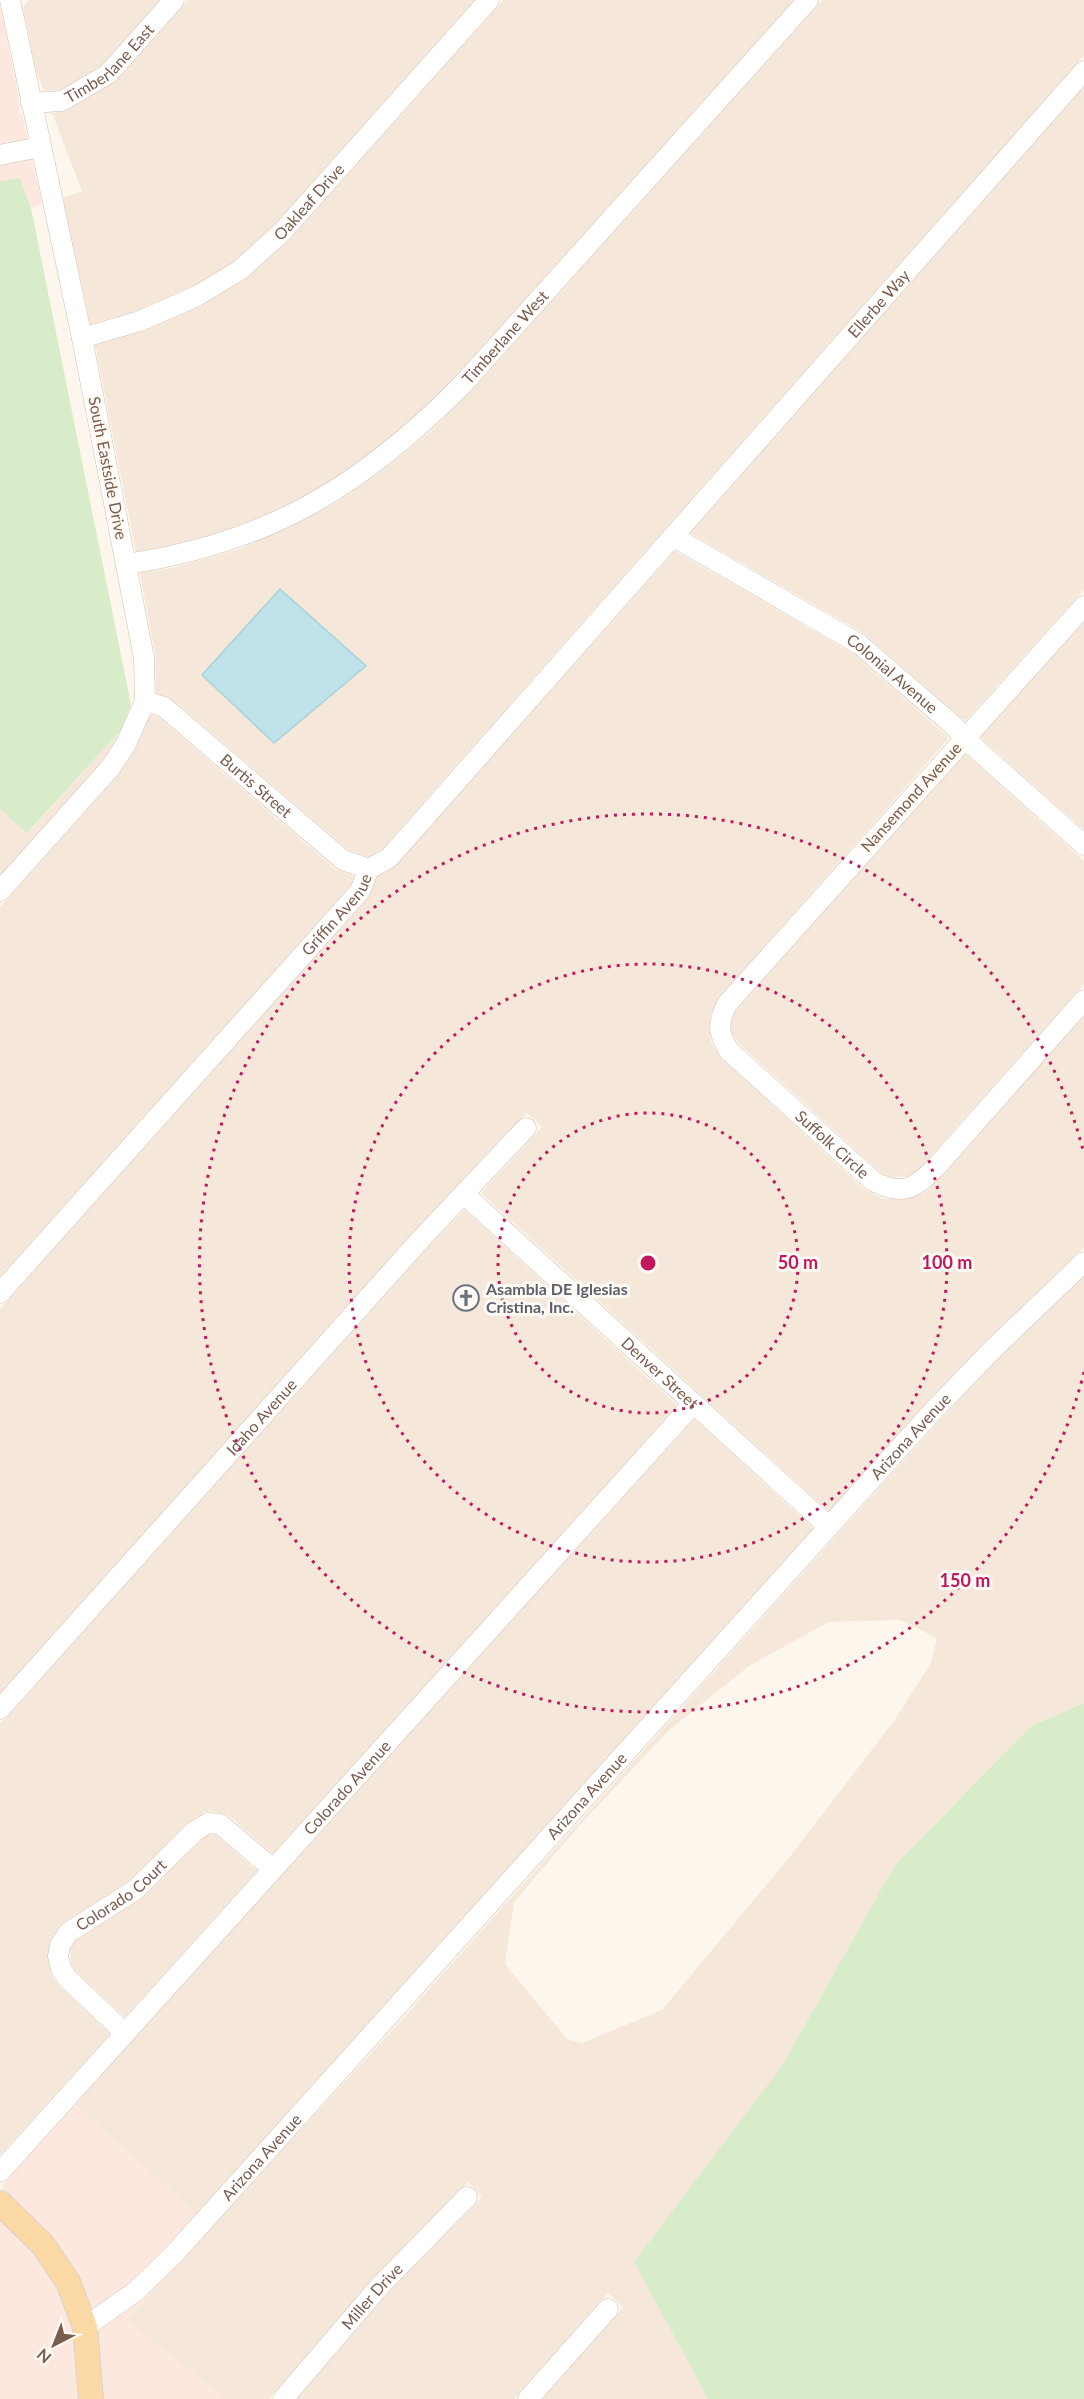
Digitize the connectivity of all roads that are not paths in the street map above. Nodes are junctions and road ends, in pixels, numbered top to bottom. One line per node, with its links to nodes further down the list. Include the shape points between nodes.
1 (10, 0): 6 (street, South Eastside Drive)
2 (174, 0): 6 (street, Timberlane East, via 108,74 62,101)
3 (489, 0): 9 (street, Oakleaf Drive, via 282,232 240,270 197,296 140,321)
4 (808, 0): 11 (street, Timberlane West, via 470,376 414,432 335,491 283,519 235,540 170,558)
5 (1084, 71): 10 (street, Ellerbe Way)
6 (31, 103): 7 (street, South Eastside Drive)
7 (40, 147): 8 (street); 9 (street, South Eastside Drive)
8 (0, 155)
9 (82, 338): 11 (street, South Eastside Drive)
10 (674, 537): 14 (street, Colonial Avenue, via 858,644); 16 (street, Griffin Avenue, via 389,858)
11 (127, 564): 13 (street, South Eastside Drive, via 144,658)
12 (1084, 606): 14 (street, Nansemond Avenue)
13 (145, 701): 16 (street, Burtis Street, via 164,707 343,860); 17 (street, South Eastside Drive, via 111,767)
14 (964, 738): 15 (street, Colonial Avenue); 18 (street, Nansemond Avenue)
15 (1084, 845)
16 (369, 869): 23 (street, Griffin Avenue, via 360,891)
17 (0, 891)
18 (739, 990): 19 (street, Suffolk Circle, via 720,1018 720,1035 729,1051 873,1181 886,1188 903,1189 917,1186)
19 (1084, 1000)
20 (526, 1128): 21 (street, Idaho Avenue)
21 (465, 1194): 24 (street, Denver Street); 26 (street, Idaho Avenue)
22 (1084, 1262): 25 (street, Arizona Avenue, via 993,1349)
23 (0, 1293)
24 (693, 1404): 25 (street, Denver Street); 27 (street, Colorado Avenue)
25 (829, 1527): 33 (street, Arizona Avenue, via 175,2253 136,2291)
26 (0, 1709)
27 (273, 1869): 28 (street, Colorado Avenue); 28 (street, Colorado Court, via 220,1824 208,1822 135,1890 69,1932 60,1945 61,1969)
28 (125, 2033): 29 (street, Colorado Avenue)
29 (0, 2172)
30 (466, 2197): 35 (street, Miller Drive, via 380,2287)
31 (0, 2204): 33 (main road, via 50,2254 68,2282)
32 (608, 2308): 36 (street)
33 (86, 2327): 34 (main road)
34 (91, 2399)
35 (283, 2399)
36 (528, 2399)

